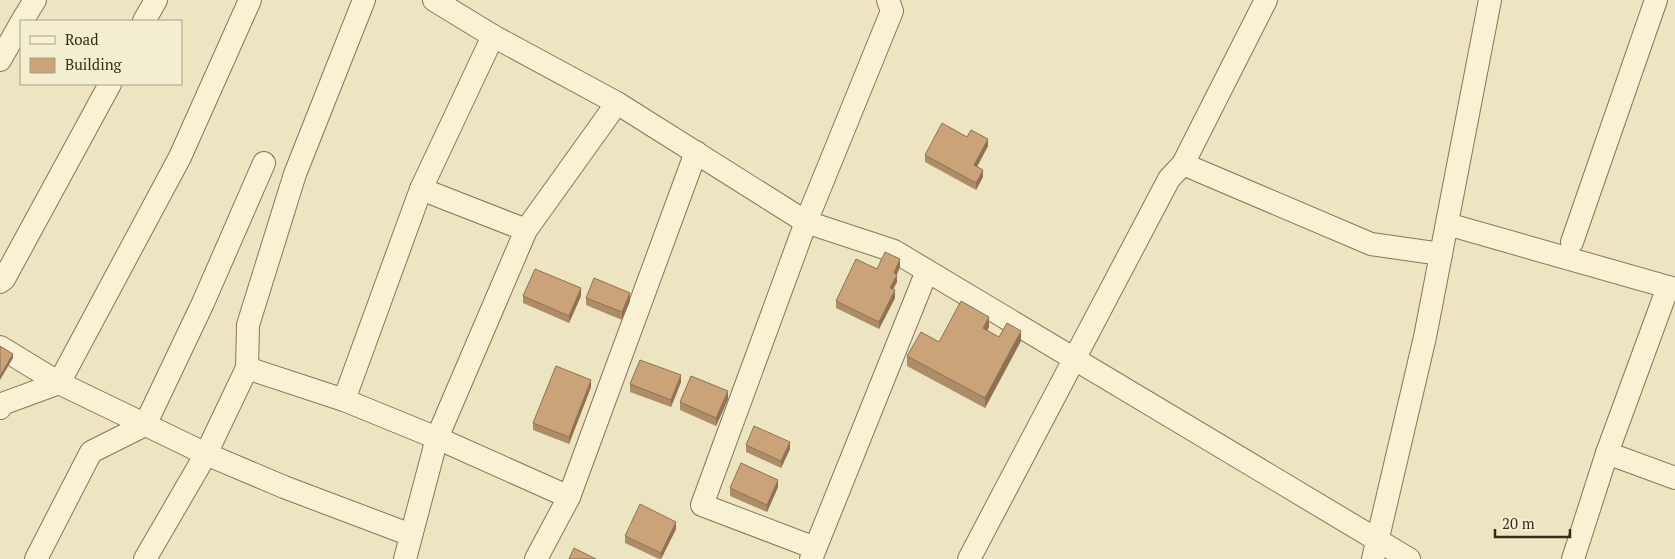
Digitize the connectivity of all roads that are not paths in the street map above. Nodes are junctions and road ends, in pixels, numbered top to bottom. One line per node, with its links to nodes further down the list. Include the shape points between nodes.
1 (35, 0): 10 (street)
2 (156, 0): 11 (street)
3 (250, 0): 32 (street, via 180,157)
4 (364, 0): 31 (street, via 295,174 248,326)
5 (434, 0): 13 (street)
6 (888, 0): 21 (street, via 892,11)
7 (1266, 0): 19 (street)
8 (1490, 0): 22 (street)
9 (1656, 0): 24 (street)
10 (23, 20)
11 (145, 20)
12 (20, 25): 14 (street)
13 (493, 36): 16 (street); 20 (street)
14 (3, 48)
15 (109, 85): 27 (street)
16 (618, 104): 17 (street); 23 (street)
17 (696, 152): 21 (street); 40 (street)
18 (264, 163): 35 (street)
19 (1183, 164): 25 (street, via 1371,244); 30 (street, via 1169,179)
20 (421, 189): 23 (street); 33 (street)
21 (806, 222): 26 (street, via 894,251); 43 (street, via 702,505)
22 (1447, 224): 25 (street); 28 (street)
23 (526, 230): 36 (street)
24 (1572, 242)
25 (1441, 254): 42 (street)
26 (926, 272): 30 (street); 43 (street)
27 (0, 282)
28 (1671, 288): 37 (street)
29 (0, 346): 32 (street)
30 (1074, 359): 42 (street); 48 (street)
31 (247, 368): 33 (street); 38 (street)
32 (59, 383): 34 (street, via 2,404); 35 (street)
33 (344, 400): 36 (street)
34 (0, 408)
35 (145, 425): 38 (street); 44 (street, via 91,452)
36 (437, 438): 40 (street); 41 (street)
37 (1607, 453): 39 (street); 50 (street)
38 (206, 454): 41 (street, via 284,488); 45 (street)
39 (1675, 478)
40 (568, 497): 47 (street)
41 (411, 535): 46 (street)
42 (1375, 550): 49 (street)
43 (813, 554)
44 (36, 559)
45 (145, 559)
46 (405, 559)
47 (536, 559)
48 (969, 559)
49 (1409, 559)
50 (1573, 559)

